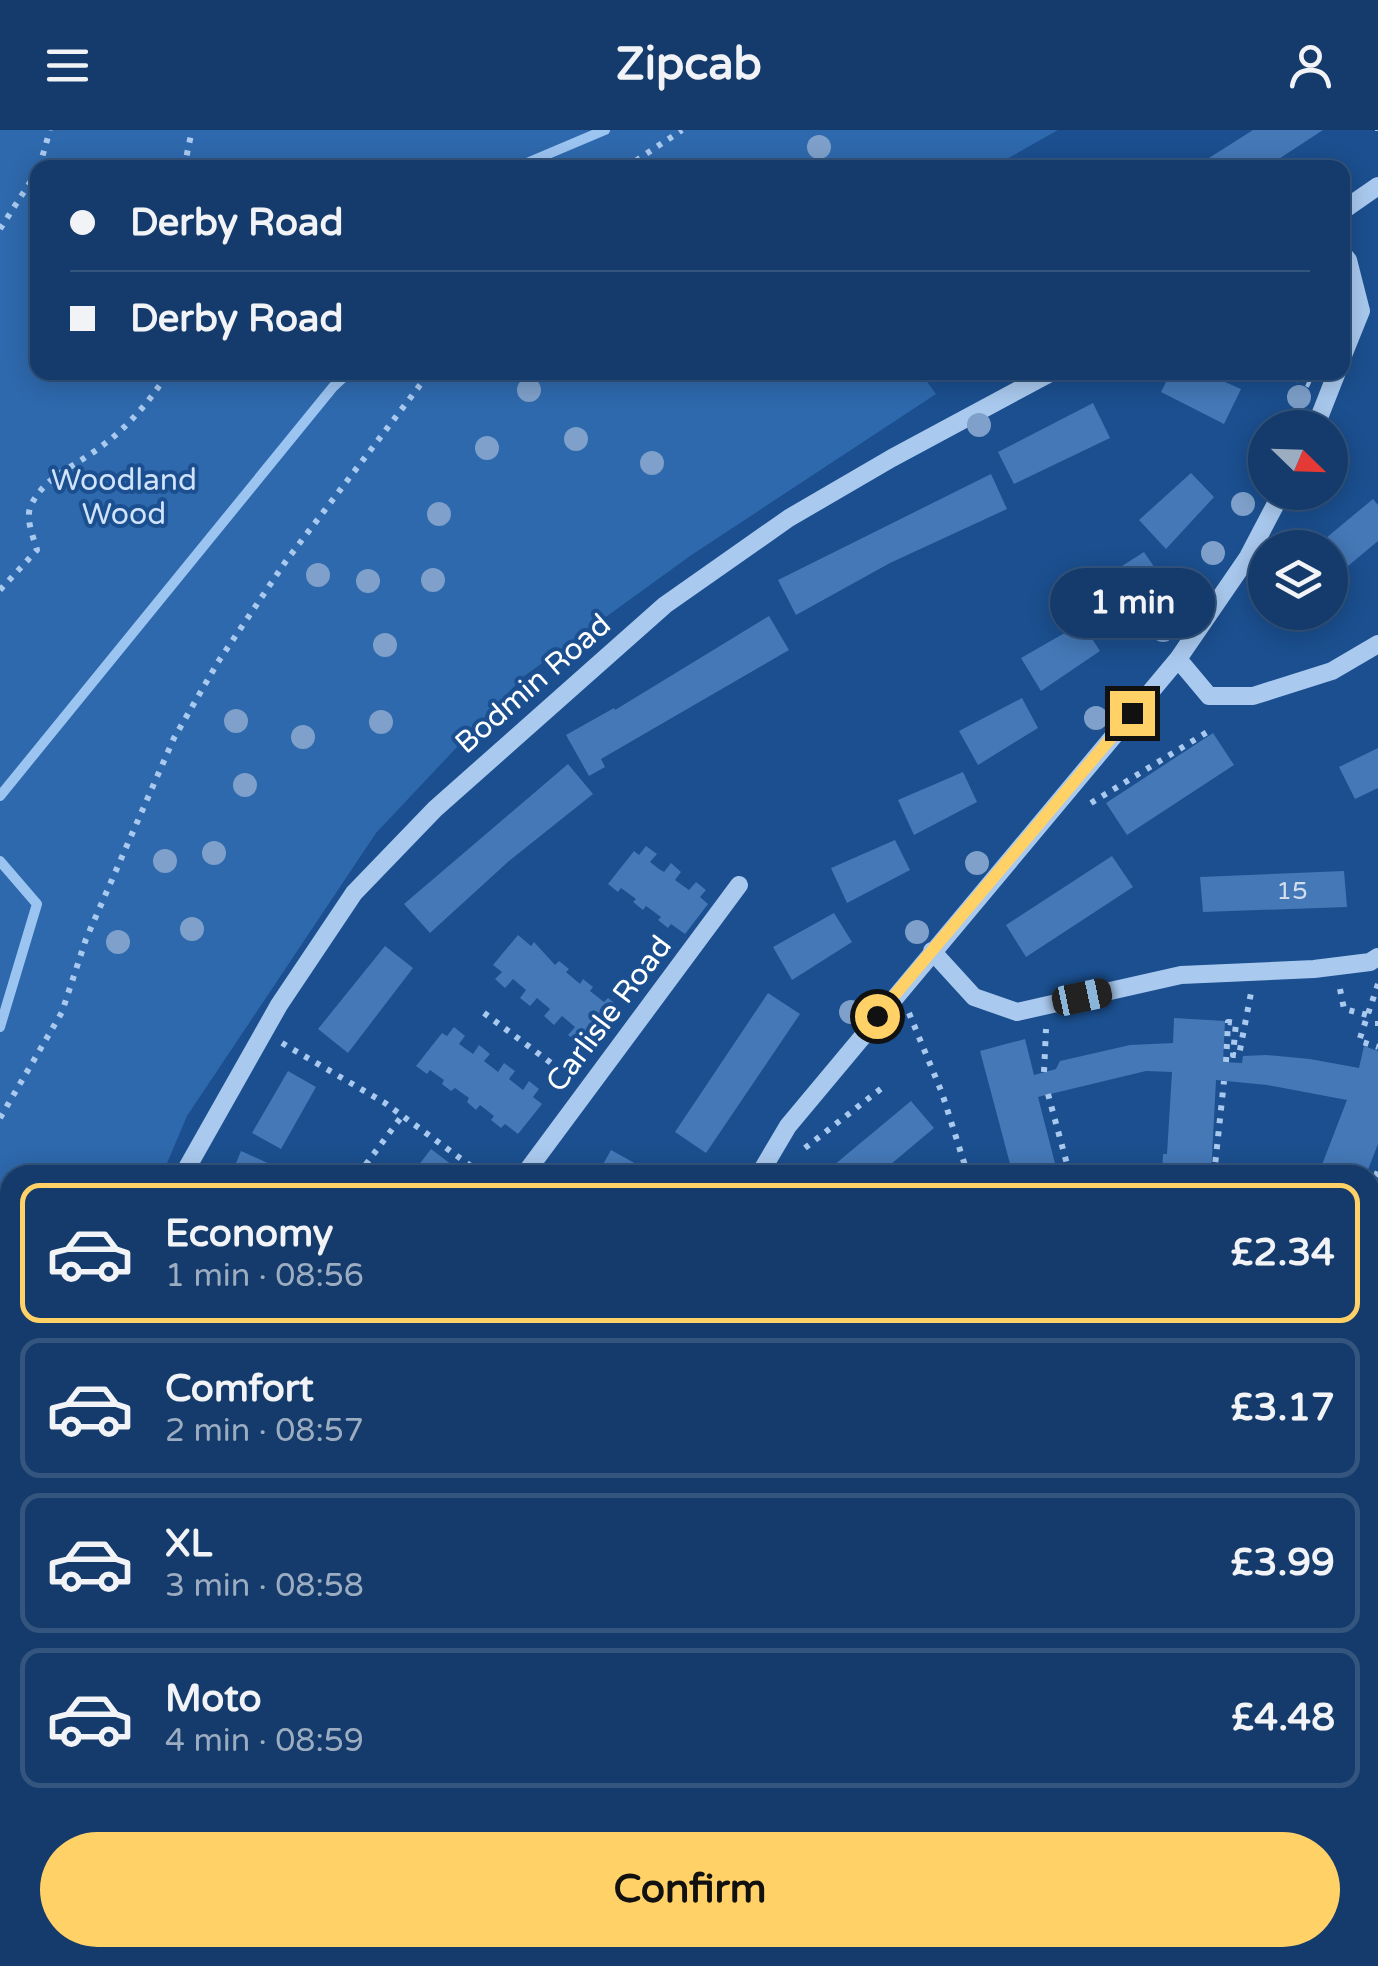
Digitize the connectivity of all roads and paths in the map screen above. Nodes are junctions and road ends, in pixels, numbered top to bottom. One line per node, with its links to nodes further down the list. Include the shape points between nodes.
1 (50, 130): 4 (path)
2 (192, 130): 5 (path)
3 (682, 130): 6 (path)
4 (41, 160)
5 (186, 160)
6 (637, 160)
7 (30, 182): 10 (path)
8 (1378, 186): 9 (street)
9 (1350, 205)
10 (0, 229)
11 (1350, 268): 12 (street, via 1361,311)
12 (1350, 338)
13 (164, 380): 19 (path, via 142,412 60,471 30,507 37,550)
14 (424, 380): 43 (path, via 286,561 174,738 86,939 62,1012)
15 (1037, 380): 33 (street, Bodmin Road, via 789,518 665,605 435,809 354,892)
16 (1334, 380): 17 (street)
17 (1322, 410)
18 (1273, 510): 21 (street)
19 (0, 590)
20 (1378, 644): 21 (street, via 1332,671 1253,696 1208,696)
21 (1178, 659): 25 (street)
22 (1209, 731): 23 (path)
23 (1082, 809)
24 (739, 885): 48 (street, Carlisle Road)
25 (932, 951): 28 (street, via 974,997 1017,1012 1181,976); 30 (street)
26 (1378, 957): 27 (street)
27 (1336, 966): 28 (street); 32 (path, via 1344,1009)
28 (1255, 972): 37 (path, via 1239,1056 1233,1055 1236,1023 1228,1022)
29 (1378, 983): 32 (path)
30 (900, 989): 49 (street, via 788,1126); 50 (path)
31 (484, 1013): 36 (path)
32 (1367, 1015): 35 (path, via 1359,1040)
33 (264, 1032): 42 (path); 45 (street, Bodmin Road)
34 (1054, 1036): 38 (path, via 1049,1017)
35 (1378, 1048)
36 (543, 1057)
37 (1226, 1062)
38 (1044, 1072)
39 (1224, 1080): 52 (path)
40 (887, 1084): 44 (path)
41 (1048, 1094): 51 (path)
42 (402, 1116): 46 (path); 47 (path)
43 (0, 1118)
44 (800, 1152)
45 (189, 1165)
46 (365, 1165)
47 (469, 1165)
48 (531, 1165)
49 (765, 1165)
50 (965, 1165)
51 (1068, 1165)
52 (1215, 1165)

